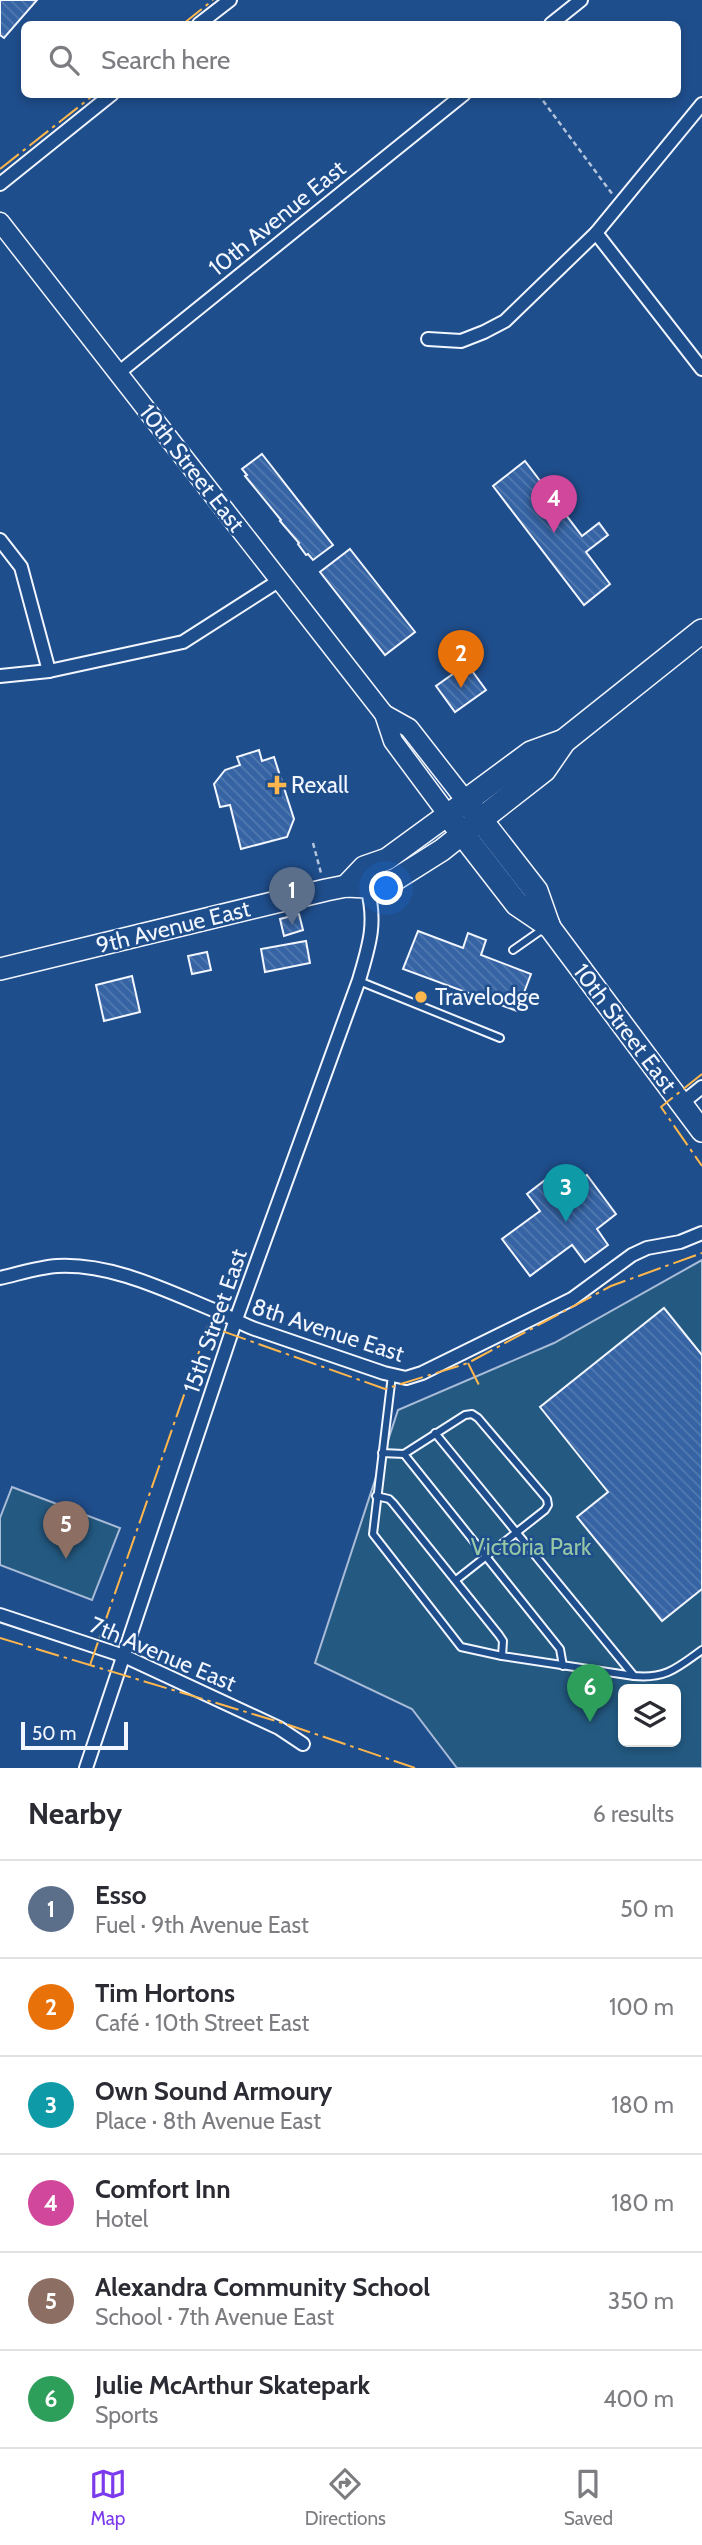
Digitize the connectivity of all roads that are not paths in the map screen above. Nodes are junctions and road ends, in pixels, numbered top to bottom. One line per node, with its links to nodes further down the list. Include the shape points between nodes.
1 (230, 0): 3 (street)
2 (581, 0): 4 (street)
3 (203, 21)
4 (555, 21)
5 (107, 98): 8 (street)
6 (459, 98): 13 (street, 10th Avenue East)
7 (702, 104): 10 (street)
8 (0, 184)
9 (0, 222): 13 (street, 10th Street East)
10 (596, 233): 11 (street, via 505,321 461,341); 12 (street)
11 (428, 339)
12 (702, 369)
13 (117, 374): 15 (street, 10th Street East)
14 (0, 540): 17 (street, via 21,567)
15 (280, 580): 17 (street, via 183,642); 20 (street, 10th Street East, via 383,714 409,728)
16 (702, 631): 19 (highway, 9th Avenue East)
17 (50, 671): 18 (street)
18 (0, 676)
19 (564, 741): 20 (highway, 9th Avenue East, via 531,753); 21 (highway, 9th Avenue East, via 544,770)
20 (457, 808): 21 (highway, 10th Street East); 22 (main road, 9th Avenue East, via 387,859 363,867)
21 (471, 827): 22 (main road, 9th Avenue East, via 407,873); 23 (highway, 10th Street East, via 536,891)
22 (346, 888): 25 (main road, 9th Avenue East); 26 (street, 15th Street East, via 373,906 372,934)
23 (548, 925): 24 (lane); 29 (main road, 10th Street East)
24 (513, 950)
25 (0, 969)
26 (359, 981): 27 (lane); 33 (street, 15th Street East)
27 (500, 1038)
28 (702, 1087): 29 (street)
29 (681, 1104): 30 (main road, 10th Street East)
30 (702, 1131)
31 (702, 1233): 34 (street, 8th Avenue East, via 632,1255 572,1298 422,1373 406,1378)
32 (0, 1278): 33 (street, 8th Avenue East, via 55,1266 84,1266 121,1274)
33 (235, 1322): 34 (street, 8th Avenue East); 44 (street, 15th Street East)
34 (392, 1375): 36 (lane)
35 (435, 1433): 37 (lane); 39 (lane); 39 (lane, via 472,1414 547,1499 545,1510)
36 (382, 1453): 37 (lane); 38 (lane)
37 (404, 1454): 40 (lane)
38 (376, 1496): 41 (lane, via 393,1503); 45 (lane, via 375,1540 461,1647)
39 (516, 1532): 40 (lane); 47 (lane)
40 (485, 1556): 41 (lane); 46 (lane, via 560,1649)
41 (456, 1580): 45 (lane, via 503,1641)
42 (0, 1615): 44 (street, 7th Avenue East)
43 (702, 1650): 47 (lane, via 667,1674)
44 (124, 1656): 48 (street, 7th Avenue East, via 279,1728); 49 (street, 15th Street East)
45 (502, 1656): 46 (lane)
46 (563, 1667): 47 (lane)
47 (634, 1676)
48 (303, 1744)
49 (86, 1768)

